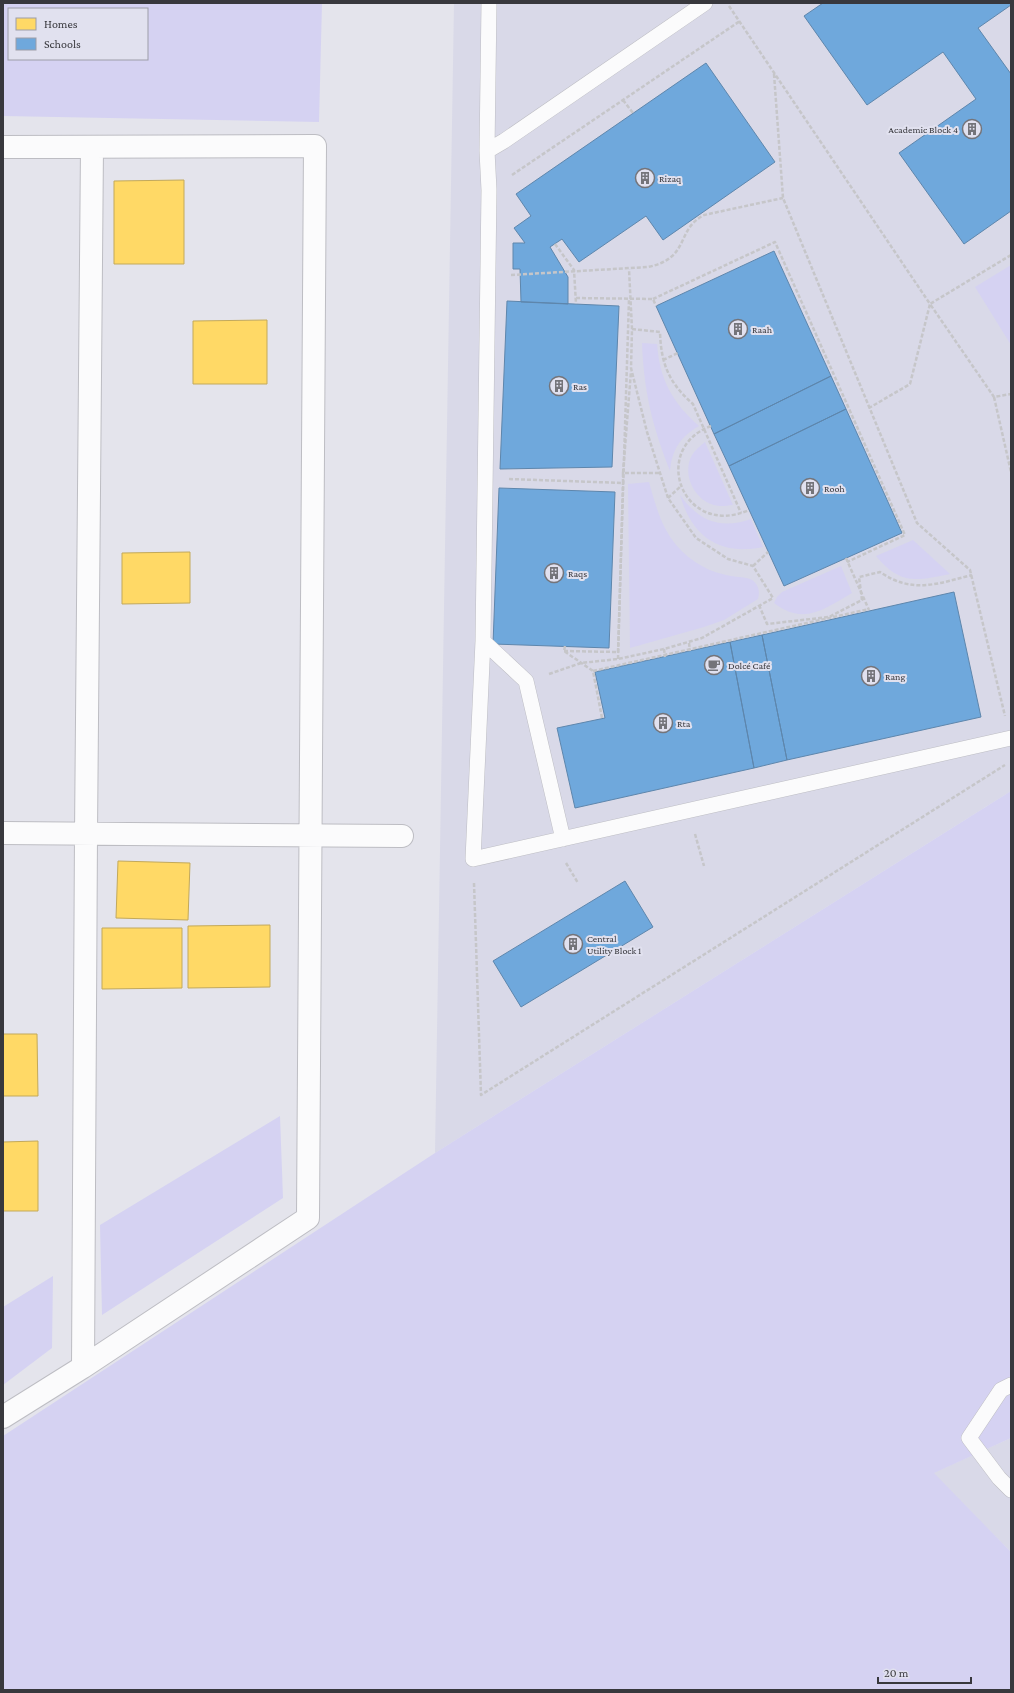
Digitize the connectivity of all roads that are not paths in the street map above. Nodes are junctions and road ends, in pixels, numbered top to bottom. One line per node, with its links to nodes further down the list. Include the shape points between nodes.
1 (489, 3): 5 (lane)
2 (705, 3): 5 (lane)
3 (3, 146): 4 (street)
4 (92, 147): 9 (street); 10 (street, via 315,146)
5 (487, 151): 6 (lane, via 489,190)
6 (483, 640): 12 (lane, via 526,681); 12 (lane, via 473,858)
7 (1011, 738): 12 (lane)
8 (3, 833): 9 (street)
9 (86, 834): 10 (street); 13 (street)
10 (310, 835): 11 (street); 13 (street, via 308,1218)
11 (402, 836)
12 (563, 839)
13 (83, 1366): 15 (street)
14 (1011, 1385): 16 (lane, via 1001,1390 969,1438 998,1478)
15 (3, 1417)
16 (1011, 1490)

